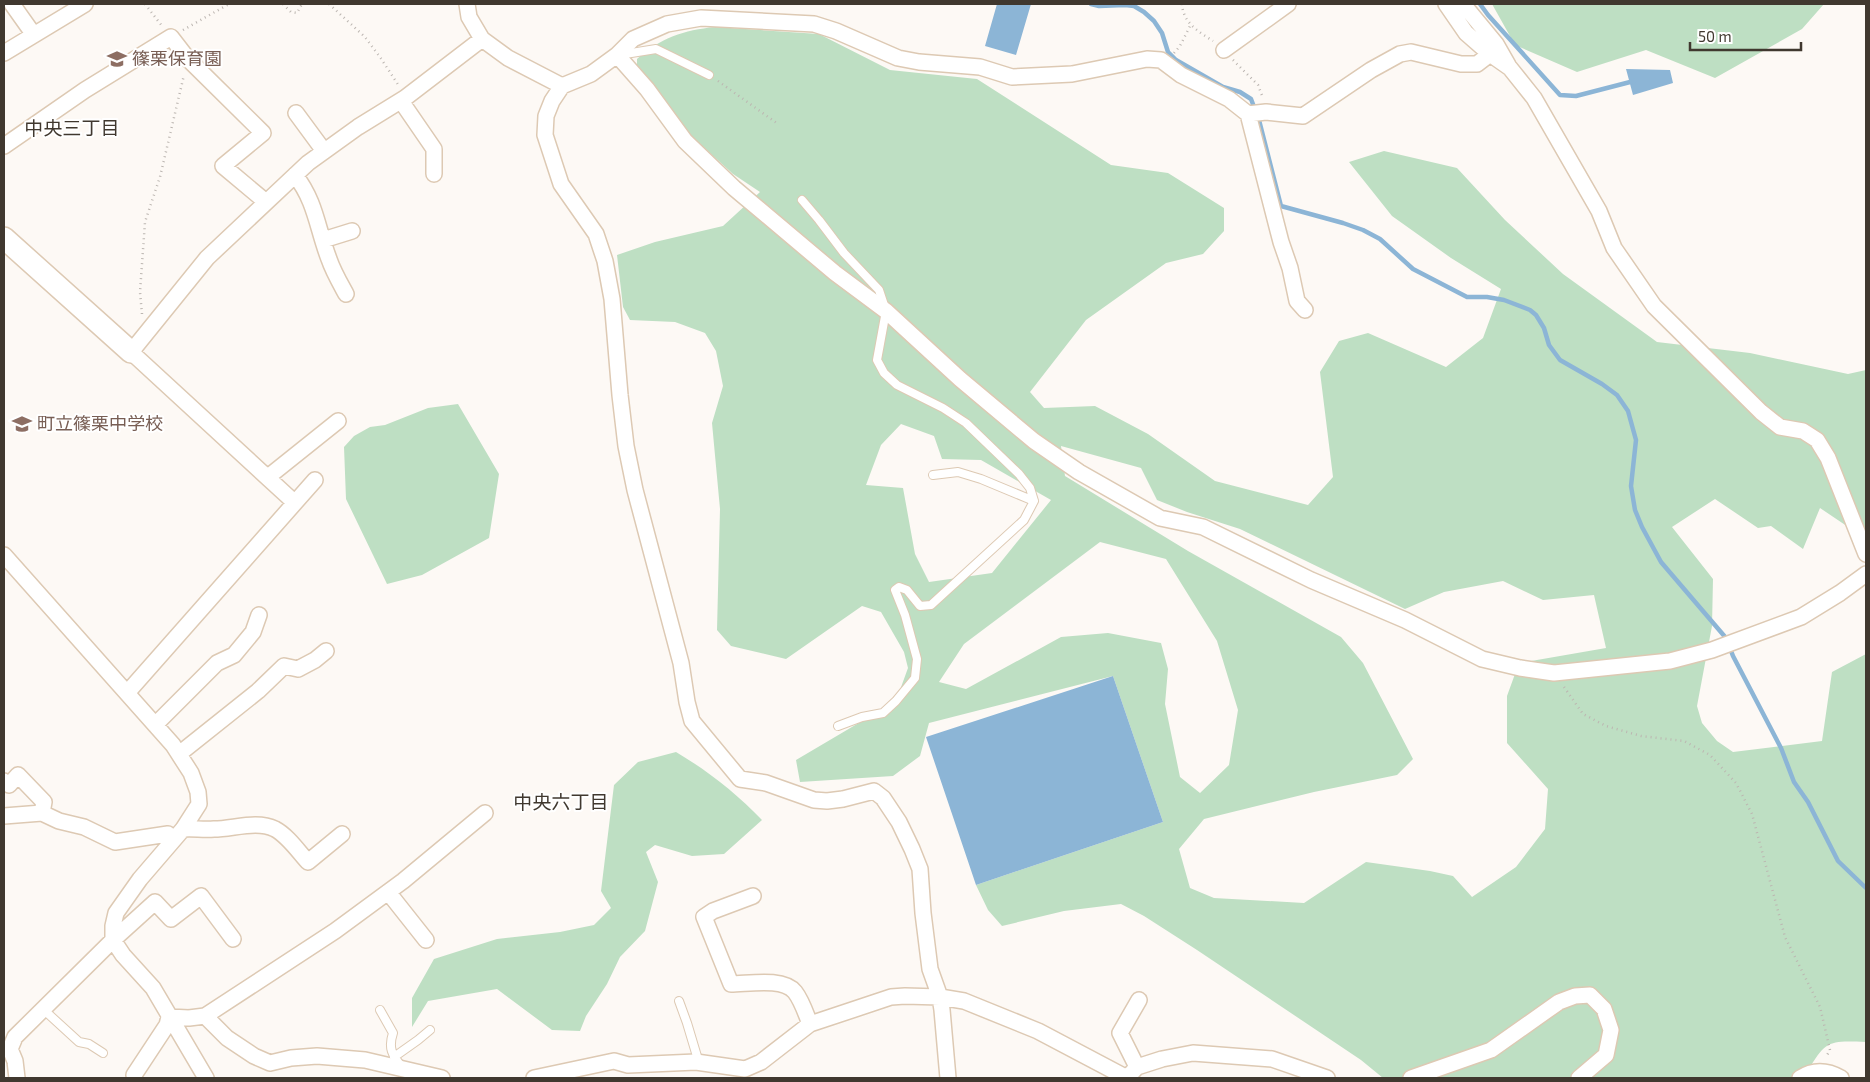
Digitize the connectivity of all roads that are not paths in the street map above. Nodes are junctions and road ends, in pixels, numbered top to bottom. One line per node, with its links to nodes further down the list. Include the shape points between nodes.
1 (12, 4): 7 (street)
2 (85, 4): 7 (street)
3 (467, 4): 8 (street, via 469,17)
4 (1288, 4): 9 (street)
5 (1446, 4): 11 (street, via 1466,32)
6 (1463, 4): 13 (street, via 1496,44)
7 (34, 35): 10 (street)
8 (482, 39): 15 (street, via 508,58); 16 (street)
9 (1224, 50)
10 (4, 53)
11 (1490, 54): 13 (street); 18 (street, via 1477,64 1461,64 1411,52 1400,54 1304,116 1266,112)
12 (617, 55): 14 (lane, via 656,49); 15 (street, via 590,74); 18 (street, via 633,39 667,24 702,18 814,24 898,58 980,67 1012,77 1072,74 1147,59 1161,60 1182,75 1229,99); 30 (street, via 685,140 734,188 835,273)
13 (1510, 68): 38 (street, via 1534,98 1599,211 1614,248 1654,306 1761,412 1780,427 1803,431 1817,440 1828,458)
14 (709, 75)
15 (562, 86): 59 (street, via 546,116 545,135 561,184 596,234 605,261 612,299 626,446 681,663 692,721 740,780 766,783 814,800 843,799 874,792 883,798 899,822 920,870 930,969)
16 (403, 100): 20 (street, via 358,126); 21 (street, via 434,149)
17 (296, 113): 20 (street)
18 (1248, 114): 29 (street, via 1297,301)
19 (4, 146): 24 (street, via 170,37 262,133 223,166)
20 (324, 151): 22 (street)
21 (434, 174)
22 (295, 175): 24 (street); 27 (street, via 312,203)
23 (802, 200): 30 (lane, via 844,253 879,290)
24 (266, 202): 31 (street, via 207,258)
25 (352, 231): 27 (street)
26 (4, 238): 31 (street)
27 (323, 240): 28 (street)
28 (346, 294)
29 (1305, 310)
30 (886, 311): 36 (lane, via 877,360 884,373 896,385 966,423 1019,474 1030,488); 40 (street, via 1034,441 1079,472 1160,518 1203,527 1482,659 1554,673 1670,661 1712,650 1801,617)
31 (131, 352): 34 (street)
32 (338, 421): 34 (street)
33 (933, 474): 36 (lane, via 958,472)
34 (268, 477): 37 (street)
35 (314, 480): 37 (street)
36 (1034, 501): 45 (lane, via 1024,520 931,605 920,606 907,590 899,587 895,590 917,659 915,678 883,713)
37 (294, 502): 43 (street)
38 (1866, 554)
39 (4, 555): 43 (street)
40 (1866, 574)
41 (259, 615): 44 (street, via 253,632 234,655 217,663)
42 (326, 651): 46 (street, via 298,669 284,666)
43 (127, 693): 44 (street)
44 (155, 725): 46 (street)
45 (838, 726)
46 (178, 754): 51 (street, via 191,773 199,804)
47 (4, 781): 48 (street, via 9,785 18,776 44,802)
48 (42, 813): 50 (street); 52 (street, via 84,827 114,842)
49 (485, 813): 54 (street)
50 (4, 816)
51 (183, 829): 53 (street, via 268,826 289,840 308,862); 57 (street, via 116,913)
52 (168, 834)
53 (342, 834)
54 (388, 892): 58 (street); 65 (street, via 335,932)
55 (754, 896): 66 (street, via 704,916 731,984 775,983 790,988)
56 (233, 939): 57 (street, via 201,896 171,918 155,902)
57 (113, 940): 62 (street); 64 (street, via 152,988)
58 (426, 940)
59 (940, 997): 66 (street, via 891,997); 74 (street, via 964,1001 1038,1031); 79 (street)
60 (1139, 1000): 74 (street, via 1120,1033)
61 (679, 1002): 70 (lane)
62 (44, 1010): 68 (lane, via 79,1042 90,1044); 75 (street, via 15,1037 10,1049)
63 (380, 1010): 69 (lane, via 393,1033 390,1051)
64 (169, 1016): 65 (street); 73 (street, via 167,1025); 76 (street)
65 (205, 1016): 71 (street, via 227,1038 270,1063 317,1056 365,1060)
66 (810, 1024): 72 (street)
67 (430, 1030): 69 (lane)
68 (102, 1053)
69 (394, 1057): 71 (lane)
70 (699, 1063): 72 (street); 78 (street, via 628,1064 614,1061)
71 (405, 1070): 77 (street)
72 (748, 1074)
73 (134, 1075)
74 (1130, 1075): 80 (street, via 1162,1059 1193,1053 1272,1059)
75 (17, 1078)
76 (206, 1078)
77 (442, 1078)
78 (534, 1078)
79 (948, 1078)
80 (1327, 1078)
81 (1411, 1078): 82 (street, via 1491,1050 1559,1002 1590,995 1604,1009 1611,1030 1606,1055)
82 (1579, 1078)
83 (1800, 1078): 84 (street, via 1819,1071)
84 (1840, 1078)

